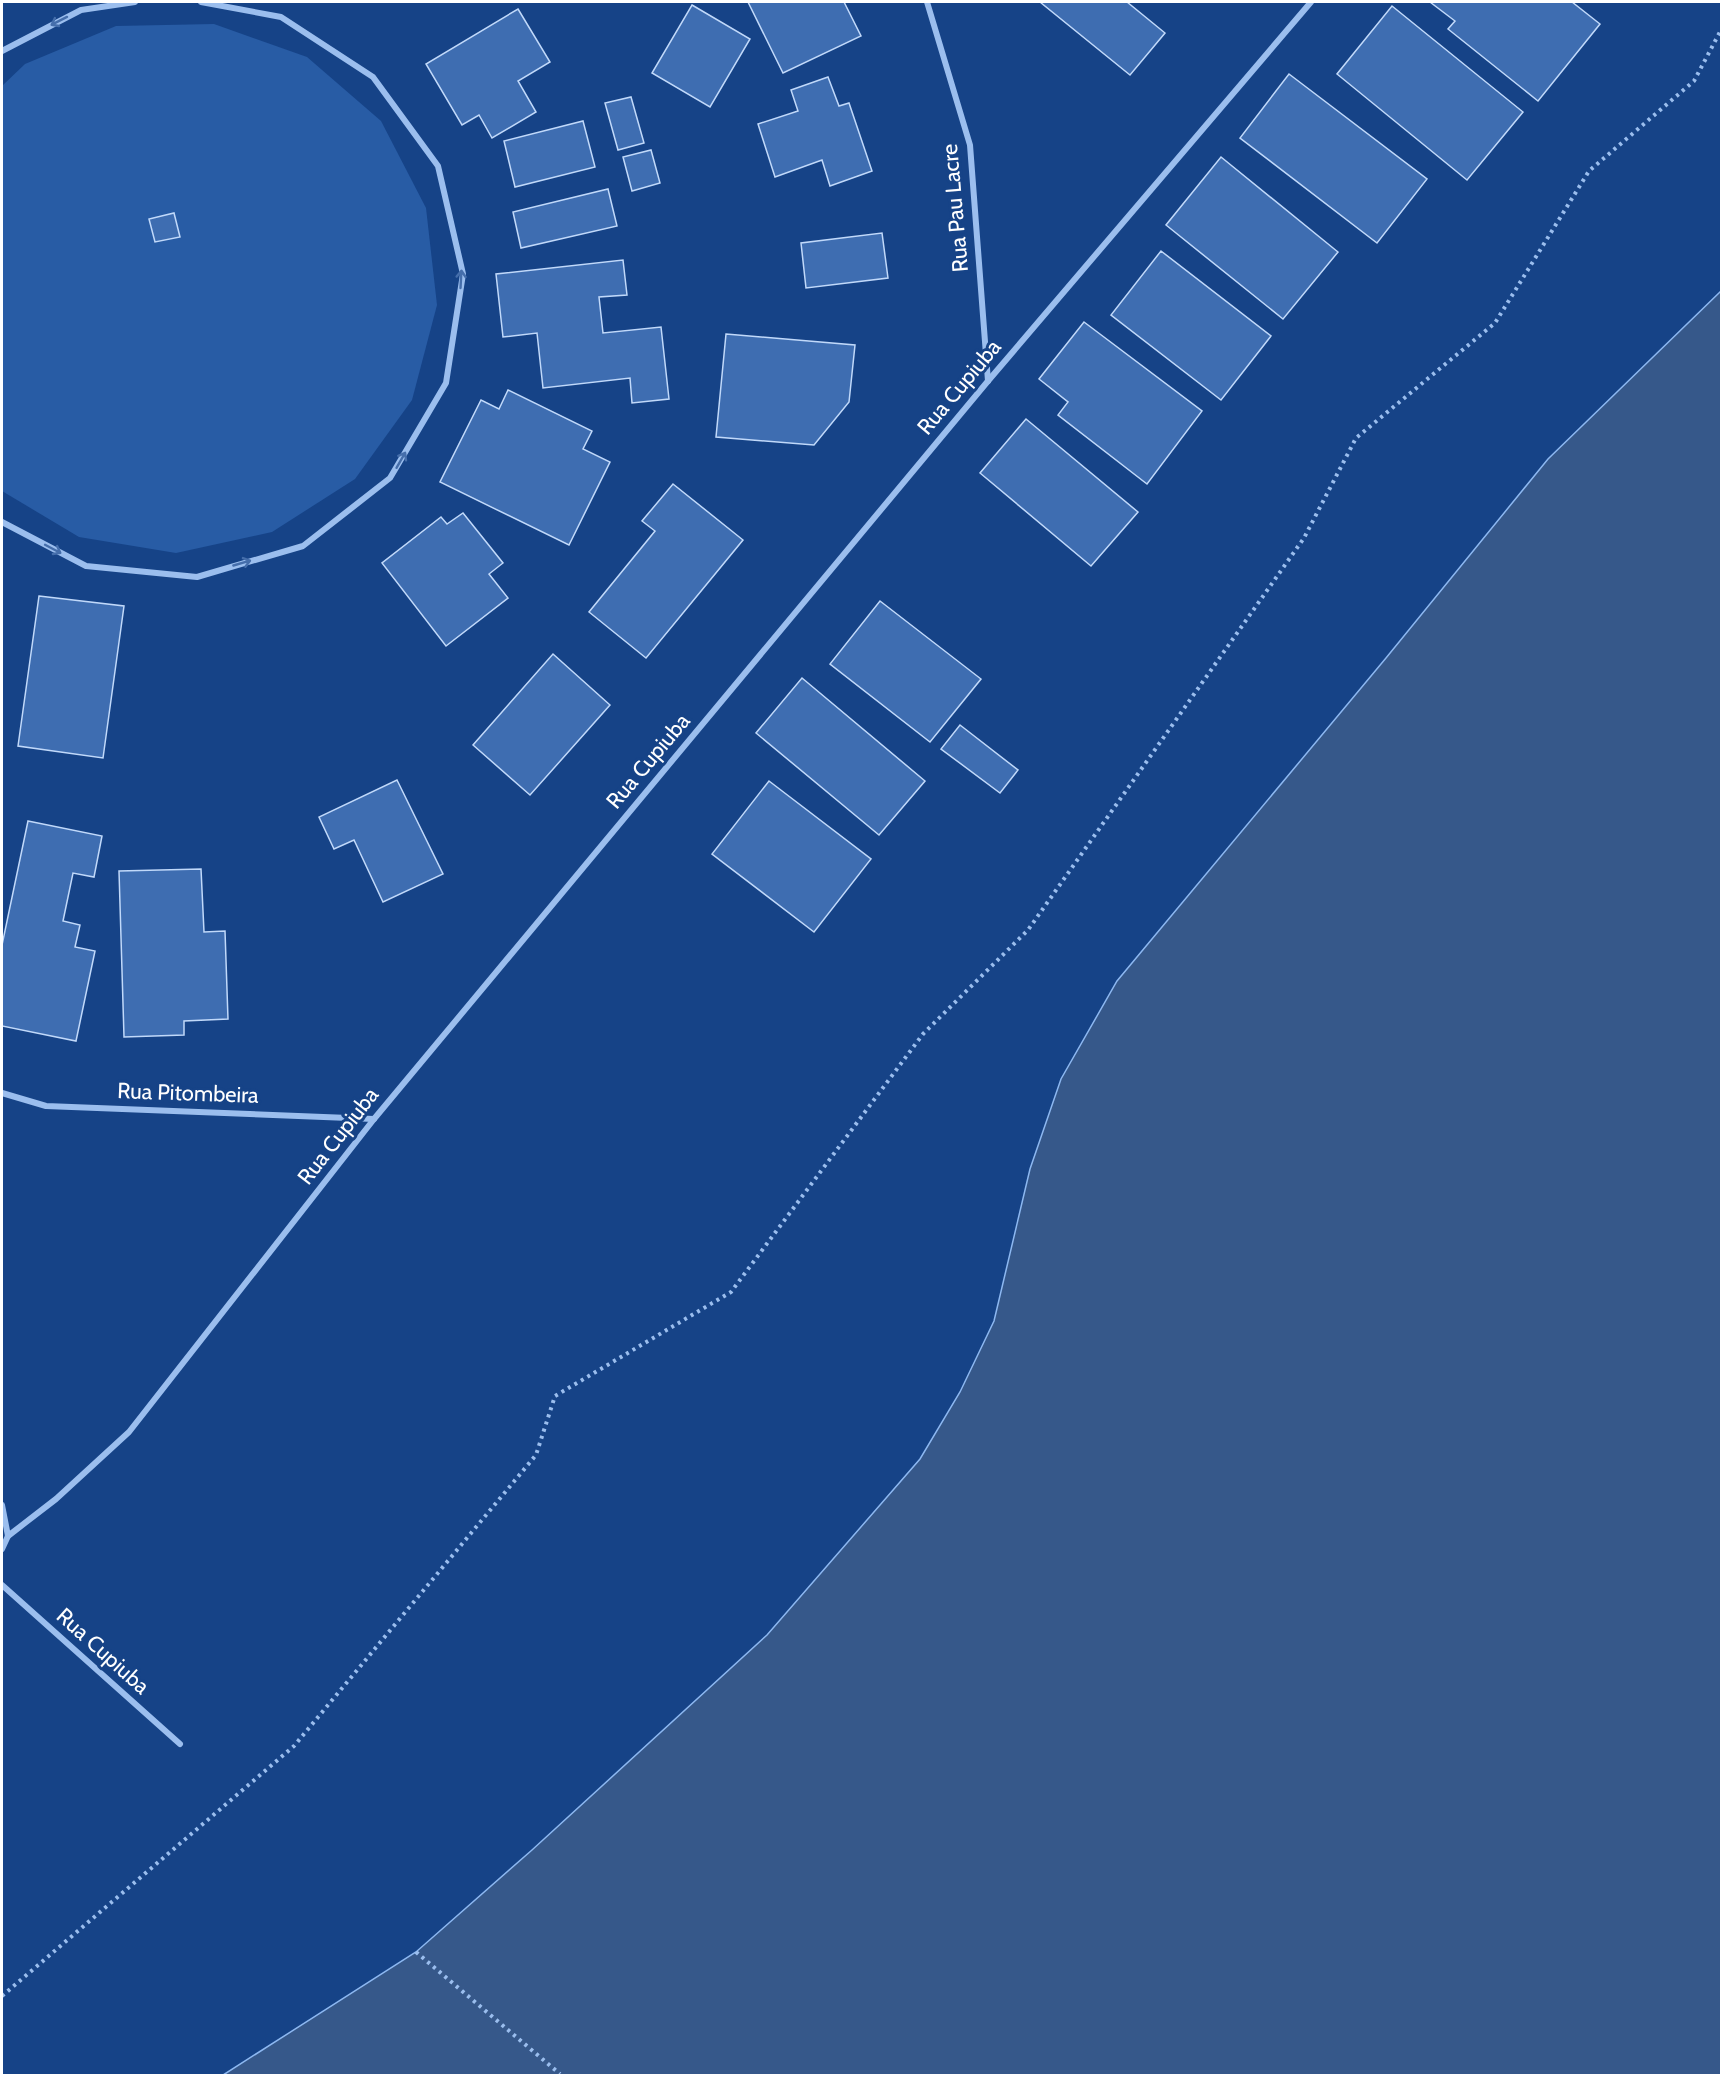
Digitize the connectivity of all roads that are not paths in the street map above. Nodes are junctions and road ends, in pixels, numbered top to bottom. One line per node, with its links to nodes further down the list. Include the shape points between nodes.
1 (135, 2): 5 (street, one-way to 5, via 81,10)
2 (201, 2): 7 (street, one-way to 2, via 86,566 197,577 303,546 390,478 447,382 463,274 438,166 373,77 281,17)
3 (927, 2): 6 (street, Rua Pau Lacre, via 970,145)
4 (1311, 2): 6 (street, Rua Cupiuba)
5 (2, 51)
6 (988, 381): 9 (street, Rua Cupiuba)
7 (2, 522)
8 (2, 1093): 9 (street, Rua Pitombeira, via 46,1106)
9 (374, 1119): 11 (street, Rua Cupiuba, via 129,1432 56,1499)
10 (2, 1504): 11 (street)
11 (8, 1536): 12 (street)
12 (2, 1549)
13 (2, 1585): 14 (street, Rua Cupiuba)
14 (180, 1744)

